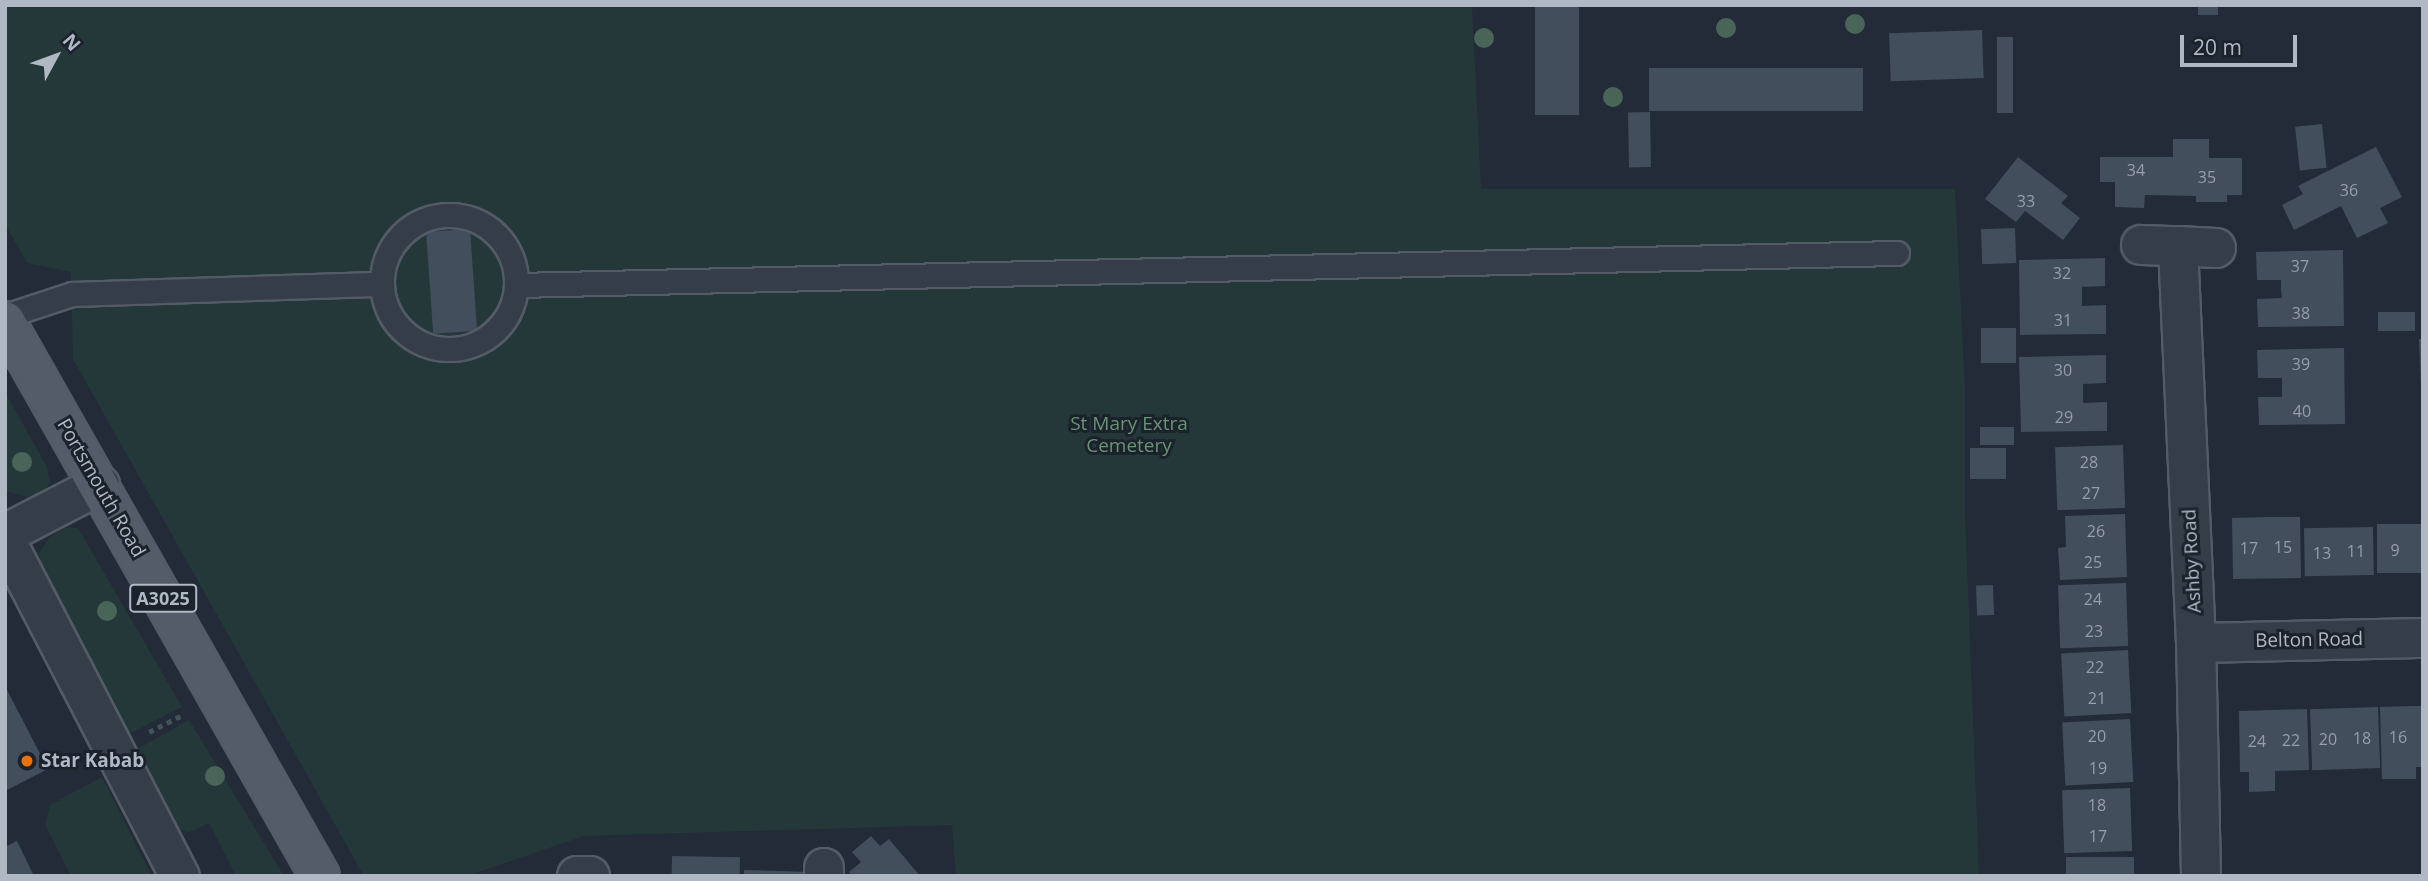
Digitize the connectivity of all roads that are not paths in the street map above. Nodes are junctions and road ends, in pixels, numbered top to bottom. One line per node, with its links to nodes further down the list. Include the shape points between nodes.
1 (2216, 248): 9 (street, Ashby Road, via 2160,246)
2 (1897, 253): 4 (lane)
3 (381, 284): 4 (lane, via 386,307 398,327 416,341 438,348 461,348 483,340 500,325); 4 (lane, via 384,261 395,241 428,218 448,215 487,227 502,241 512,259); 5 (lane, via 72,295)
4 (517, 285)
5 (5, 319): 6 (main road, Portsmouth Road / A3025)
6 (100, 485): 7 (street); 11 (main road, Portsmouth Road / A3025)
7 (5, 536): 10 (street)
8 (2423, 638): 9 (street, Belton Road)
9 (2196, 643): 14 (street, Ashby Road)
10 (180, 876)
11 (320, 876)
12 (577, 876): 13 (street)
13 (590, 876)
14 (2201, 876)

